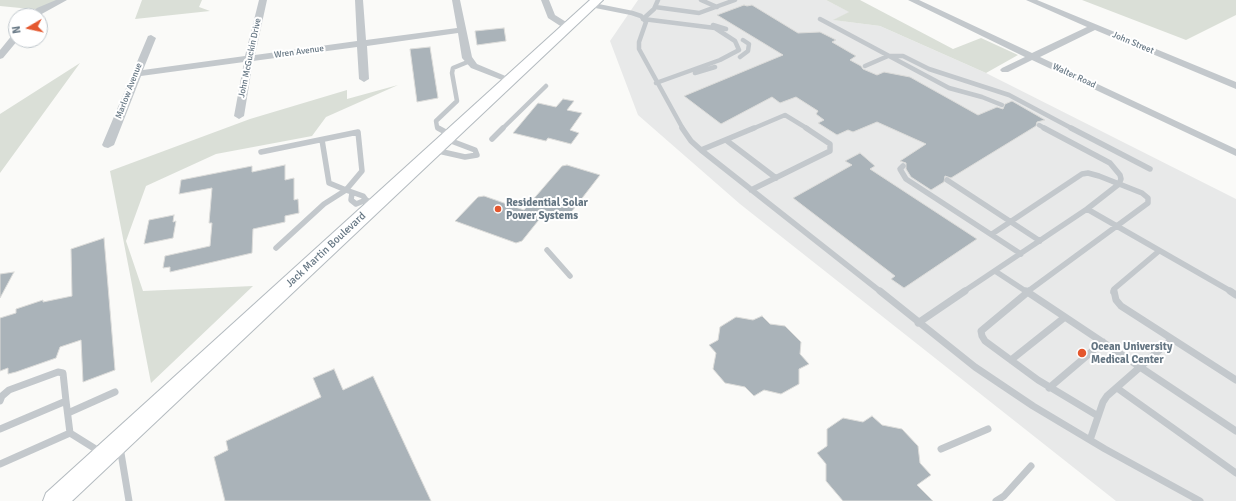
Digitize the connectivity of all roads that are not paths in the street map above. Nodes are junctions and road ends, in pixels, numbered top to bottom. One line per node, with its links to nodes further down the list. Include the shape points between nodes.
1 (63, 0): 14 (street)
2 (263, 0): 30 (street, John McGuckin Drive)
3 (359, 0): 24 (street)
4 (456, 0): 21 (street)
5 (545, 0): 18 (street, via 551,16)
6 (658, 0): 12 (lane)
7 (701, 0): 13 (lane)
8 (735, 0): 13 (lane)
9 (912, 0): 29 (street, Walter Road)
10 (1030, 0): 19 (street, John Street)
11 (594, 2): 15 (lane, via 632,13); 18 (street, Jack Martin Boulevard)
12 (655, 6): 13 (lane, via 699,13); 15 (lane)
13 (717, 7)
14 (45, 8)
15 (643, 19): 17 (lane); 39 (lane, via 646,22 639,49)
16 (820, 19): 27 (lane)
17 (701, 26): 20 (lane, via 714,25); 36 (lane, via 720,31 735,41 739,50)
18 (568, 27): 38 (street, Jack Martin Boulevard)
19 (1094, 27): 29 (street); 41 (street, John Street)
20 (726, 29)
21 (461, 30): 24 (street, Wren Avenue); 31 (street, via 467,58)
22 (151, 38): 35 (street, Marlow Avenue)
23 (743, 40): 28 (lane, via 749,44 748,51)
24 (361, 44): 30 (street, Wren Avenue); 37 (street)
25 (8, 46): 26 (street)
26 (0, 56)
27 (888, 56): 33 (lane); 42 (lane, via 949,88); 54 (lane, via 903,56 929,69 1009,95)
28 (740, 57)
29 (1034, 57): 34 (street); 52 (street, Walter Road)
30 (249, 59): 35 (street, Wren Avenue); 43 (street, John McGuckin Drive)
31 (470, 61): 38 (street, via 474,66); 48 (lane, via 453,68 457,101 436,121)
32 (715, 66): 36 (lane)
33 (865, 66)
34 (1005, 70)
35 (136, 74): 49 (street, Marlow Avenue)
36 (679, 75): 39 (lane)
37 (364, 79)
38 (510, 80): 48 (street, Jack Martin Boulevard)
39 (656, 83): 50 (lane, via 684,131)
40 (546, 86): 45 (lane)
41 (1236, 86)
42 (1002, 105)
43 (239, 116)
44 (1039, 125): 57 (lane, via 1110,163 1120,175)
45 (492, 139)
46 (322, 140): 51 (lane); 59 (lane, via 329,183); 59 (lane, via 358,132 362,171)
47 (726, 140): 50 (lane); 55 (lane); 55 (lane, via 785,115 830,144 830,151)
48 (444, 142): 48 (lane, via 465,157 477,155 475,150); 60 (street, Jack Martin Boulevard)
49 (108, 144)
50 (701, 150): 58 (lane)
51 (261, 152)
52 (1236, 153)
53 (903, 166): 64 (lane, via 900,169 906,180)
54 (1150, 168)
55 (776, 178): 58 (lane)
56 (947, 180): 62 (lane)
57 (1119, 184): 61 (lane); 62 (lane, via 1088,173 1082,174); 63 (lane, via 1142,193 1148,198 1148,203)
58 (751, 190): 75 (lane)
59 (349, 192): 60 (lane, via 363,196); 60 (lane, via 351,200 356,204); 66 (lane, via 324,204)
60 (371, 203): 93 (street, Jack Martin Boulevard)
61 (1086, 209): 63 (lane); 65 (lane)
62 (1010, 222): 64 (lane); 65 (lane)
63 (1116, 226): 68 (lane); 72 (lane)
64 (992, 234): 69 (lane)
65 (1040, 241): 69 (lane)
66 (276, 248)
67 (547, 250): 71 (lane)
68 (1159, 251): 73 (lane); 76 (lane, via 1114,289 1113,294 1121,306)
69 (1021, 254): 70 (lane)
70 (995, 271): 72 (lane); 75 (lane)
71 (570, 276)
72 (1028, 292): 74 (lane); 78 (lane, via 981,331 985,341)
73 (1236, 295)
74 (1065, 317): 77 (lane); 78 (lane)
75 (918, 323): 92 (lane, via 975,368)
76 (1172, 339): 79 (lane); 80 (lane)
77 (1103, 342): 79 (lane); 81 (lane)
78 (1011, 360): 81 (lane)
79 (1140, 367): 82 (lane); 90 (lane)
80 (1236, 380)
81 (1049, 388): 87 (lane)
82 (1117, 388): 87 (lane, via 1103,402); 98 (lane)
83 (115, 392): 86 (lane)
84 (0, 400): 85 (lane, via 9,390 58,372 63,373)
85 (66, 401): 86 (lane); 88 (lane)
86 (68, 413): 91 (lane)
87 (1098, 416): 92 (lane)
88 (0, 429)
89 (988, 429): 94 (lane)
90 (1236, 431)
91 (70, 433): 95 (lane); 96 (lane)
92 (1090, 440): 102 (lane)
93 (119, 442): 95 (street, Jack Martin Boulevard); 100 (lane)
94 (941, 448)
95 (105, 455): 99 (street, Jack Martin Boulevard)
96 (0, 464)
97 (1031, 466): 101 (lane, via 1004,496)
98 (1236, 473)
99 (55, 501)
100 (129, 501)
101 (996, 501)
102 (1200, 501)

